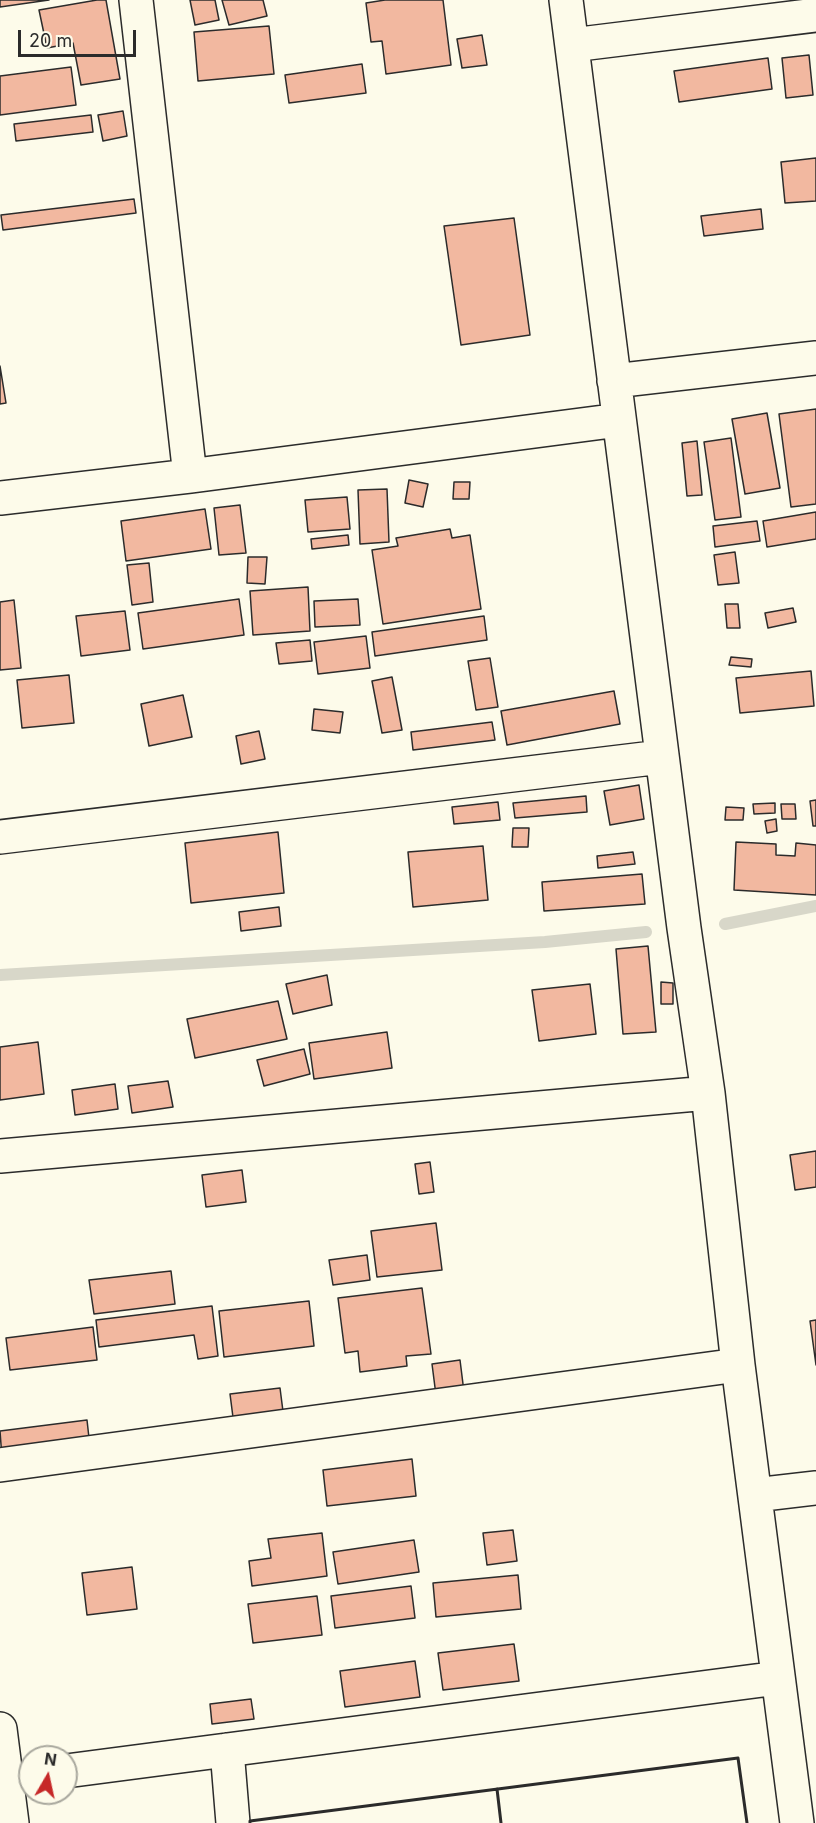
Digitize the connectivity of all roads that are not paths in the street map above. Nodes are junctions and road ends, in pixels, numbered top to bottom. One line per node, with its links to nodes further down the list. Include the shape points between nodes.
1 (136, 0): 8 (street)
2 (566, 0): 4 (street)
3 (816, 15): 4 (street)
4 (572, 45): 6 (street)
5 (816, 358): 6 (street)
6 (614, 381): 7 (street)
7 (619, 420): 8 (street); 10 (street)
8 (189, 476): 9 (street)
9 (0, 498)
10 (661, 757): 11 (street); 12 (street)
11 (0, 837)
12 (708, 1093): 13 (street); 14 (street)
13 (0, 1156)
14 (738, 1365): 15 (street); 17 (street)
15 (0, 1465)
16 (816, 1488): 17 (street)
17 (755, 1495): 18 (street)
18 (778, 1678): 20 (street); 25 (street)
19 (0, 1729): 22 (street)
20 (226, 1750): 21 (street); 24 (street)
21 (78, 1769)
22 (18, 1777): 23 (street)
23 (12, 1823)
24 (233, 1823)
25 (797, 1823)

